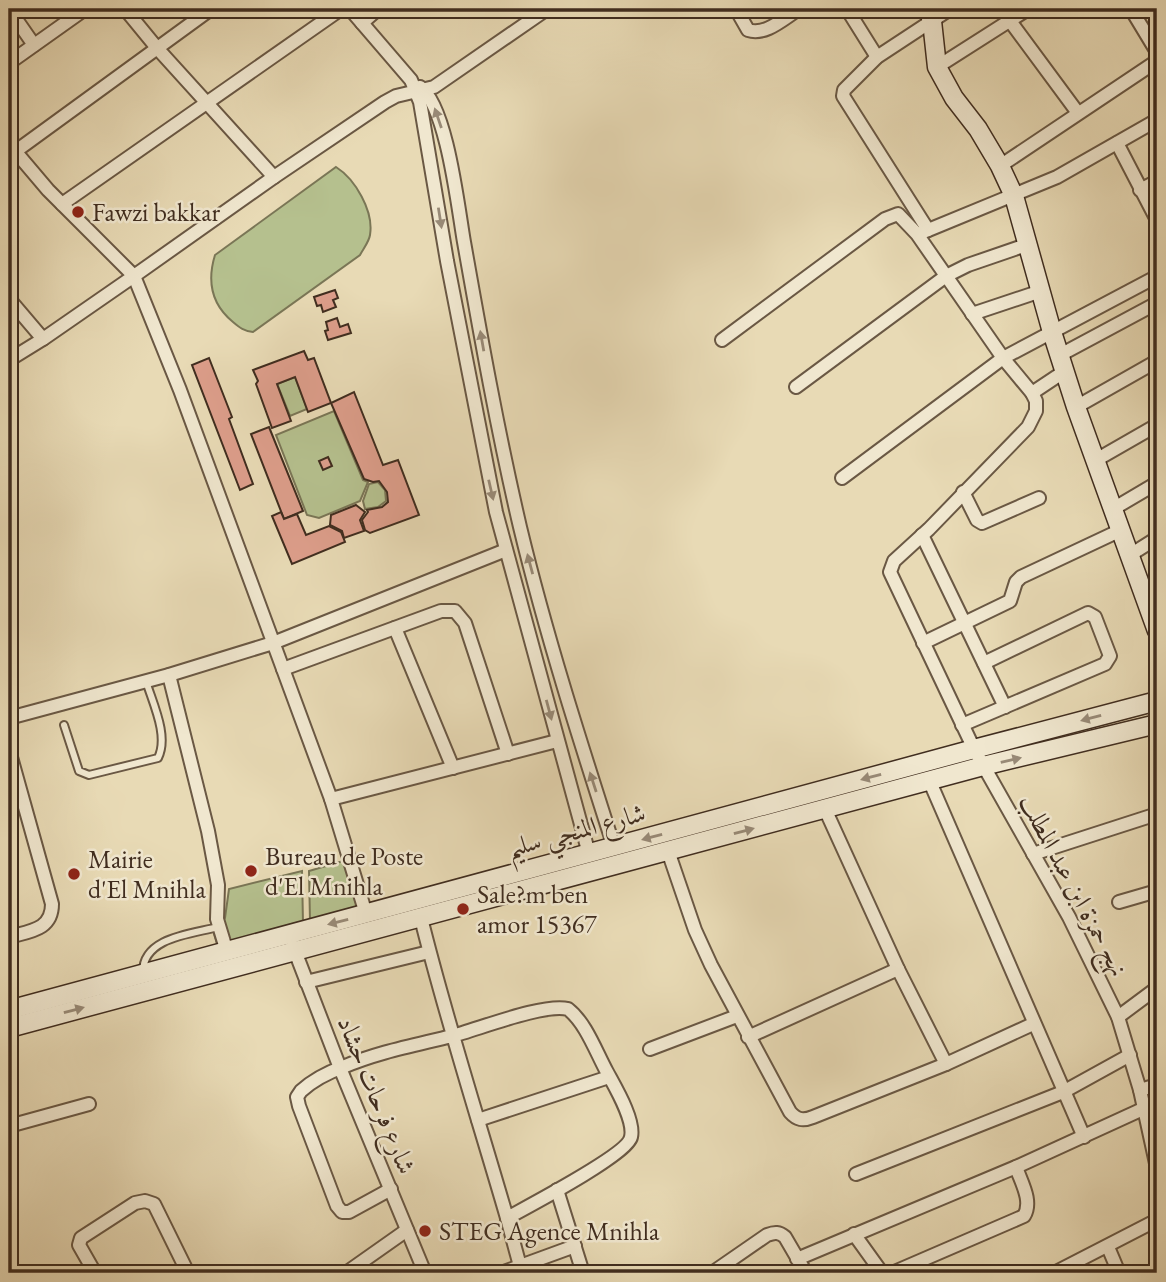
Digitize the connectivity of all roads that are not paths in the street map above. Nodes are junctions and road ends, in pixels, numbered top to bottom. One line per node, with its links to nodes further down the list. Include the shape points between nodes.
1 (9, 9): 18 (street)
2 (85, 9): 18 (street)
3 (125, 9): 19 (street)
4 (211, 9): 19 (street)
5 (341, 9): 26 (street)
6 (350, 9): 17 (street)
7 (378, 9): 17 (street)
8 (547, 9): 25 (street, via 441,83)
9 (736, 9): 10 (street, via 747,30 755,32)
10 (799, 9)
11 (847, 9): 21 (street)
12 (950, 9): 15 (street)
13 (1028, 9): 16 (street)
14 (1131, 9): 20 (street)
15 (930, 15): 21 (street); 24 (main road)
16 (1010, 21): 24 (street); 27 (street)
17 (362, 23): 25 (street)
18 (34, 45): 23 (street)
19 (157, 48): 26 (street); 30 (street)
20 (1157, 52)
21 (877, 57): 38 (street, via 843,96)
22 (1157, 61): 27 (street)
23 (9, 63)
24 (937, 67): 31 (main road)
25 (417, 87): 32 (street, via 385,102); 58 (street, one-way to 25, via 448,153 430,98); 59 (street, one-way to 59)
26 (206, 101): 32 (street); 36 (street)
27 (1078, 113): 31 (street)
28 (1157, 120): 29 (street)
29 (1117, 143): 34 (street); 35 (street)
30 (12, 147): 36 (street)
31 (1000, 166): 35 (main road)
32 (274, 177): 40 (street)
33 (1157, 181): 34 (street)
34 (1140, 190): 37 (street)
35 (1014, 196): 38 (street); 39 (main road)
36 (62, 204): 40 (street)
37 (1157, 220)
38 (923, 232): 41 (street); 49 (street, via 901,216 890,216)
39 (1029, 244): 41 (street); 43 (main road)
40 (134, 276): 48 (street); 75 (street)
41 (946, 276): 46 (street); 54 (street)
42 (1157, 279): 47 (street)
43 (1041, 291): 46 (street); 47 (main road)
44 (9, 299): 48 (street)
45 (1157, 303): 53 (street)
46 (972, 314): 50 (street)
47 (1052, 332): 50 (street); 53 (main road)
48 (43, 340): 51 (street)
49 (722, 340)
50 (1003, 358): 55 (street); 61 (street)
51 (9, 360)
52 (1157, 361): 56 (street)
53 (1063, 363): 55 (street); 56 (main road)
54 (796, 387)
55 (1032, 393): 63 (street, via 1034,419)
56 (1076, 407): 60 (main road)
57 (1157, 425): 60 (street)
58 (502, 449): 59 (street); 97 (street, one-way to 58, via 566,696)
59 (483, 454): 69 (street, one-way to 69)
60 (1096, 460): 65 (main road)
61 (842, 478)
62 (1157, 483): 65 (street)
63 (963, 492): 64 (street, via 982,523); 67 (street)
64 (1039, 498)
65 (1113, 509): 66 (main road)
66 (1121, 530): 70 (main road); 72 (street, via 1019,578 1010,601)
67 (922, 535): 72 (street); 76 (street, نهج حمزة ابن عبد المطلب, via 894,561 890,572)
68 (1157, 538): 70 (street)
69 (506, 550): 75 (street); 87 (street, one-way to 87)
70 (1130, 555): 71 (main road)
71 (1152, 597): 74 (main road)
72 (964, 622): 76 (street); 77 (street)
73 (395, 628): 78 (street); 90 (street, via 441,611 461,616); 92 (street)
74 (1157, 631)
75 (273, 643): 78 (street); 79 (street)
76 (923, 643): 86 (street, نهج حمزة ابن عبد المطلب)
77 (984, 663): 82 (street); 82 (street, via 1086,613 1095,617 1110,651 1108,662)
78 (283, 669): 94 (street)
79 (169, 675): 80 (street); 105 (street, via 213,853)
80 (146, 681): 83 (street); 84 (lane, via 162,739 158,758 89,775 79,771)
81 (1157, 701): 88 (main road, شارع المنجي سليم, one-way to 88)
82 (1005, 707): 86 (street)
83 (9, 718)
84 (64, 724)
85 (1157, 724): 91 (main road, شارع المنجي سليم, one-way to 85)
86 (962, 725): 88 (street, نهج حمزة ابن عبد المطلب)
87 (557, 741): 90 (street); 100 (street)
88 (974, 749): 91 (street, نهج حمزة ابن عبد المطلب); 97 (main road, شارع المنجي سليم, one-way to 97)
89 (9, 750): 107 (street, via 52,904 46,924)
90 (508, 754): 92 (street)
91 (983, 766): 93 (main road, شارع المنجي سليم); 99 (street, نهج حمزة ابن عبد المطلب)
92 (453, 768): 94 (street)
93 (929, 782): 95 (main road, شارع المنجي سليم); 118 (street)
94 (331, 799): 103 (street)
95 (825, 809): 98 (main road, شارع المنجي سليم, one-way to 95); 111 (street)
96 (1157, 814): 99 (street)
97 (614, 847): 100 (main road, شارع المنجي سليم)
98 (668, 852): 104 (main road, شارع المنجي سليم); 116 (street, via 695,930)
99 (1033, 854): 117 (street, نهج حمزة ابن عبد المطلب)
100 (589, 855): 103 (main road, شارع المنجي سليم)
101 (1157, 891): 102 (street)
102 (1119, 902)
103 (366, 915): 106 (main road, شارع المنجي سليم, one-way to 106)
104 (421, 918): 109 (main road, شارع المنجي سليم); 110 (street)
105 (218, 927): 108 (street); 112 (lane, via 157,945 147,954)
106 (290, 933): 108 (main road, شارع المنجي سليم); 109 (street, شارع فرحات حشاد)
107 (9, 937)
108 (227, 951): 112 (main road, شارع المنجي سليم)
109 (295, 951): 113 (street, شارع فرحات حشاد); 119 (main road, شارع المنجي سليم, one-way to 109)
110 (429, 952): 113 (street); 120 (street)
111 (898, 969): 121 (street); 124 (street)
112 (143, 973): 115 (main road, شارع المنجي سليم)
113 (306, 982): 125 (street, شارع فرحات حشاد)
114 (1157, 988): 117 (street)
115 (9, 1010)
116 (737, 1016): 121 (street); 122 (street)
117 (1118, 1017): 123 (street, نهج حمزة ابن عبد المطلب)
118 (1033, 1024): 124 (street); 129 (street)
119 (9, 1028)
120 (453, 1036): 125 (street); 126 (street, via 549,1009 568,1009 580,1021); 132 (street)
121 (748, 1037): 124 (street, via 790,1112 800,1119)
122 (650, 1049)
123 (1130, 1055): 128 (street, نهج حمزة ابن عبد المطلب); 129 (street)
124 (946, 1064)
125 (340, 1068): 139 (street, شارع فرحات حشاد); 139 (street, via 306,1086 297,1097 337,1206 346,1213)
126 (609, 1077): 132 (street); 140 (street, via 629,1117 631,1141)
127 (1157, 1086): 128 (street)
128 (1140, 1090): 131 (street, نهج حمزة ابن عبد المطلب)
129 (1063, 1092): 134 (street); 138 (street)
130 (89, 1104): 133 (street)
131 (1145, 1108): 134 (street); 135 (street, نهج حمزة ابن عبد المطلب)
132 (478, 1120): 141 (street)
133 (9, 1126)
134 (1084, 1136): 136 (street)
135 (1155, 1146): 137 (street, نهج حمزة ابن عبد المطلب)
136 (1016, 1167): 144 (street); 158 (street, via 1028,1202 1024,1216)
137 (1157, 1168)
138 (856, 1174)
139 (391, 1189): 143 (street, شارع فرحات حشاد)
140 (557, 1190): 141 (street); 145 (street)
141 (507, 1218): 148 (street)
142 (1157, 1220): 146 (street)
143 (407, 1230): 152 (street); 153 (street, شارع فرحات حشاد)
144 (853, 1234): 147 (street); 157 (street)
145 (575, 1246): 148 (street); 155 (street)
146 (1108, 1247): 159 (street); 160 (street)
147 (797, 1259): 149 (street, via 785,1237 774,1232); 156 (street)
148 (520, 1266): 154 (street)
149 (718, 1271)
150 (95, 1273): 151 (street, via 82,1253 81,1238 145,1200 154,1205)
151 (188, 1273)
152 (346, 1273)
153 (425, 1273)
154 (501, 1273)
155 (583, 1273)
156 (806, 1273)
157 (882, 1273)
158 (892, 1273)
159 (1054, 1273)
160 (1119, 1273)

